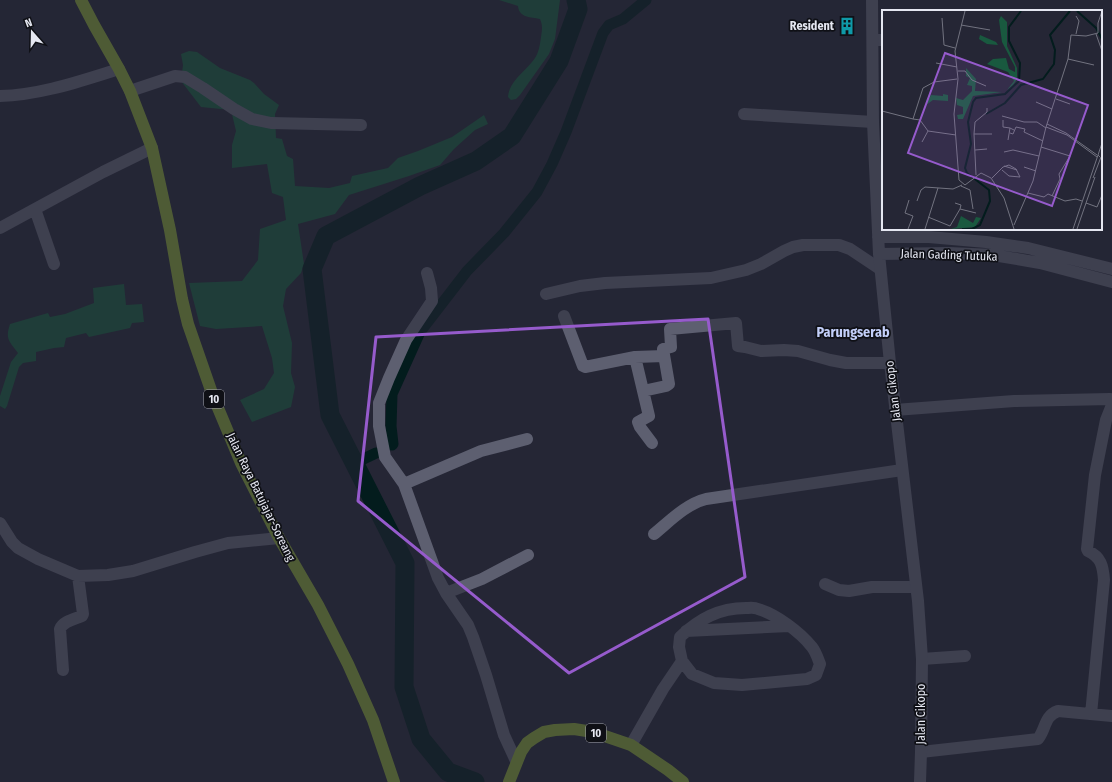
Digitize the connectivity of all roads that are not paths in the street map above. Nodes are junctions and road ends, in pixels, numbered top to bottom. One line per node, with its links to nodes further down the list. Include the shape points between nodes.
1 (81, 0): 4 (highway, Jalan Raya Batujajar-Soreang / 10)
2 (872, 0): 3 (street, Jalan Cikopo)
3 (878, 40): 8 (street, Jalan Cikopo)
4 (119, 69): 5 (highway, Jalan Raya Batujajar-Soreang / 10); 6 (street, via 61,87)
5 (130, 91): 9 (street, via 175,76 185,77 252,119 271,124); 10 (highway, Jalan Raya Batujajar-Soreang / 10)
6 (0, 96)
7 (744, 114): 8 (street)
8 (873, 122): 13 (street, Jalan Cikopo)
9 (361, 125)
10 (152, 148): 11 (street); 35 (highway, Jalan Raya Batujajar-Soreang / 10, via 188,324 213,396 241,463)
11 (35, 209): 12 (street); 15 (street)
12 (0, 228)
13 (878, 237): 14 (street, Jalan Cikopo); 16 (street, Jalan Gading Tutuka, via 986,242 1021,247)
14 (879, 254): 17 (street, Jalan Cikopo); 19 (street, Jalan Gading Tutuka, via 993,255 1040,263)
15 (54, 264)
16 (1112, 269)
17 (880, 270): 20 (street, via 845,246 803,245 793,247 746,270 711,278 580,286); 24 (street, Jalan Cikopo)
18 (427, 273): 32 (street, via 432,301 406,340 379,403 379,426 386,457)
19 (1112, 282)
20 (546, 294)
21 (564, 316): 23 (street, via 583,366)
22 (664, 356): 23 (street); 24 (street, via 663,349 671,347 670,329 736,323 738,346 760,351 798,351 846,362); 25 (street, via 669,384)
23 (635, 357): 25 (street)
24 (890, 363): 28 (street, Jalan Cikopo)
25 (643, 391): 30 (street, via 649,416 638,422)
26 (1112, 401): 28 (street, via 1014,401)
27 (1112, 405): 47 (street, via 1106,420 1095,475 1087,549 1097,557 1104,573)
28 (895, 410): 31 (street, Jalan Cikopo)
29 (527, 439): 32 (street, via 481,451)
30 (652, 443)
31 (902, 470): 34 (street, via 697,501); 39 (street, Jalan Cikopo)
32 (404, 484): 40 (street, via 438,578)
33 (0, 523): 37 (street, via 18,548)
34 (654, 534)
35 (278, 538): 37 (street, via 228,543 133,571); 52 (highway, Jalan Raya Batujajar-Soreang / 10, via 318,605 348,664 373,720)
36 (528, 555): 40 (street, via 482,579)
37 (78, 576): 46 (street, via 83,614 61,625)
38 (825, 584): 39 (street, via 849,591 872,586)
39 (916, 586): 44 (street, Jalan Cikopo)
40 (446, 593): 51 (street, via 468,625 473,637)
41 (789, 626): 42 (street); 42 (street, via 757,608 740,608 717,612); 45 (street, via 813,648 820,664 816,675 807,679 742,685 714,683 692,674)
42 (686, 630): 45 (street, via 680,636)
43 (965, 656): 44 (street)
44 (922, 659): 50 (street, Jalan Cikopo)
45 (682, 661): 49 (street)
46 (63, 670)
47 (1090, 714): 48 (street); 50 (street, via 1058,711 1053,713 1038,739)
48 (1112, 716)
49 (631, 745): 51 (highway, 10, via 593,732 555,730 544,732 527,743); 54 (highway, 10)
50 (921, 752): 55 (street, Jalan Cikopo)
51 (515, 765): 53 (highway, 10)
52 (394, 782)
53 (509, 782)
54 (683, 782)
55 (920, 782)

